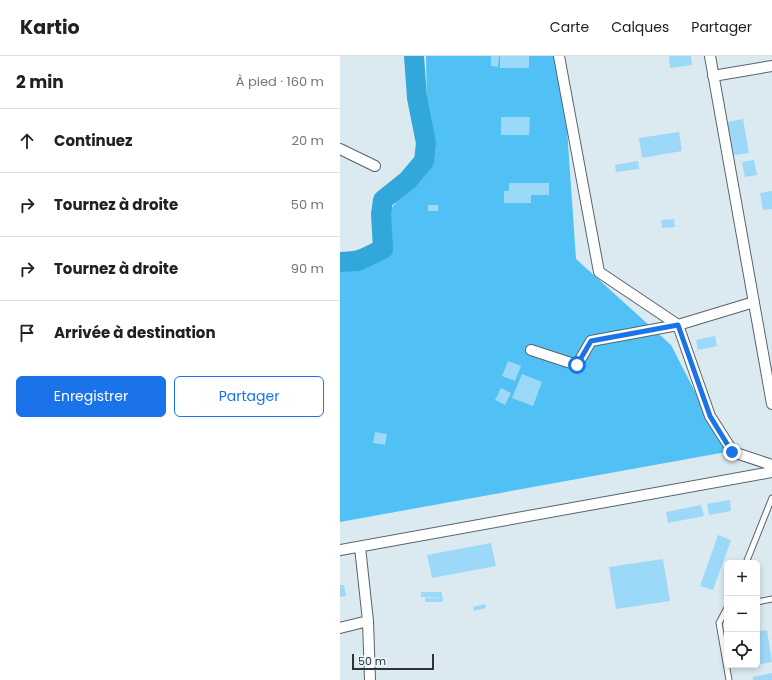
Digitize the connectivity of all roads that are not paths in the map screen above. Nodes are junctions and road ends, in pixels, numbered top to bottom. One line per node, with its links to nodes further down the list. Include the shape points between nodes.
1 (559, 56): 8 (street, via 599,272)
2 (710, 56): 4 (street)
3 (772, 66): 4 (street)
4 (713, 76): 7 (street)
5 (340, 149): 6 (street)
6 (375, 166)
7 (754, 302): 8 (street); 10 (street)
8 (678, 325): 9 (street, via 591,341 577,365); 11 (street, via 710,416 732,452)
9 (531, 350)
10 (772, 404)
11 (772, 465)
12 (772, 472): 14 (street)
13 (772, 498): 16 (lane)
14 (360, 547): 15 (street); 20 (street)
15 (340, 550)
16 (747, 560)
17 (772, 599): 18 (lane)
18 (760, 601)
19 (724, 614): 23 (lane, via 719,623)
20 (368, 621): 21 (street); 22 (street)
21 (340, 628)
22 (370, 680)
23 (729, 680)

